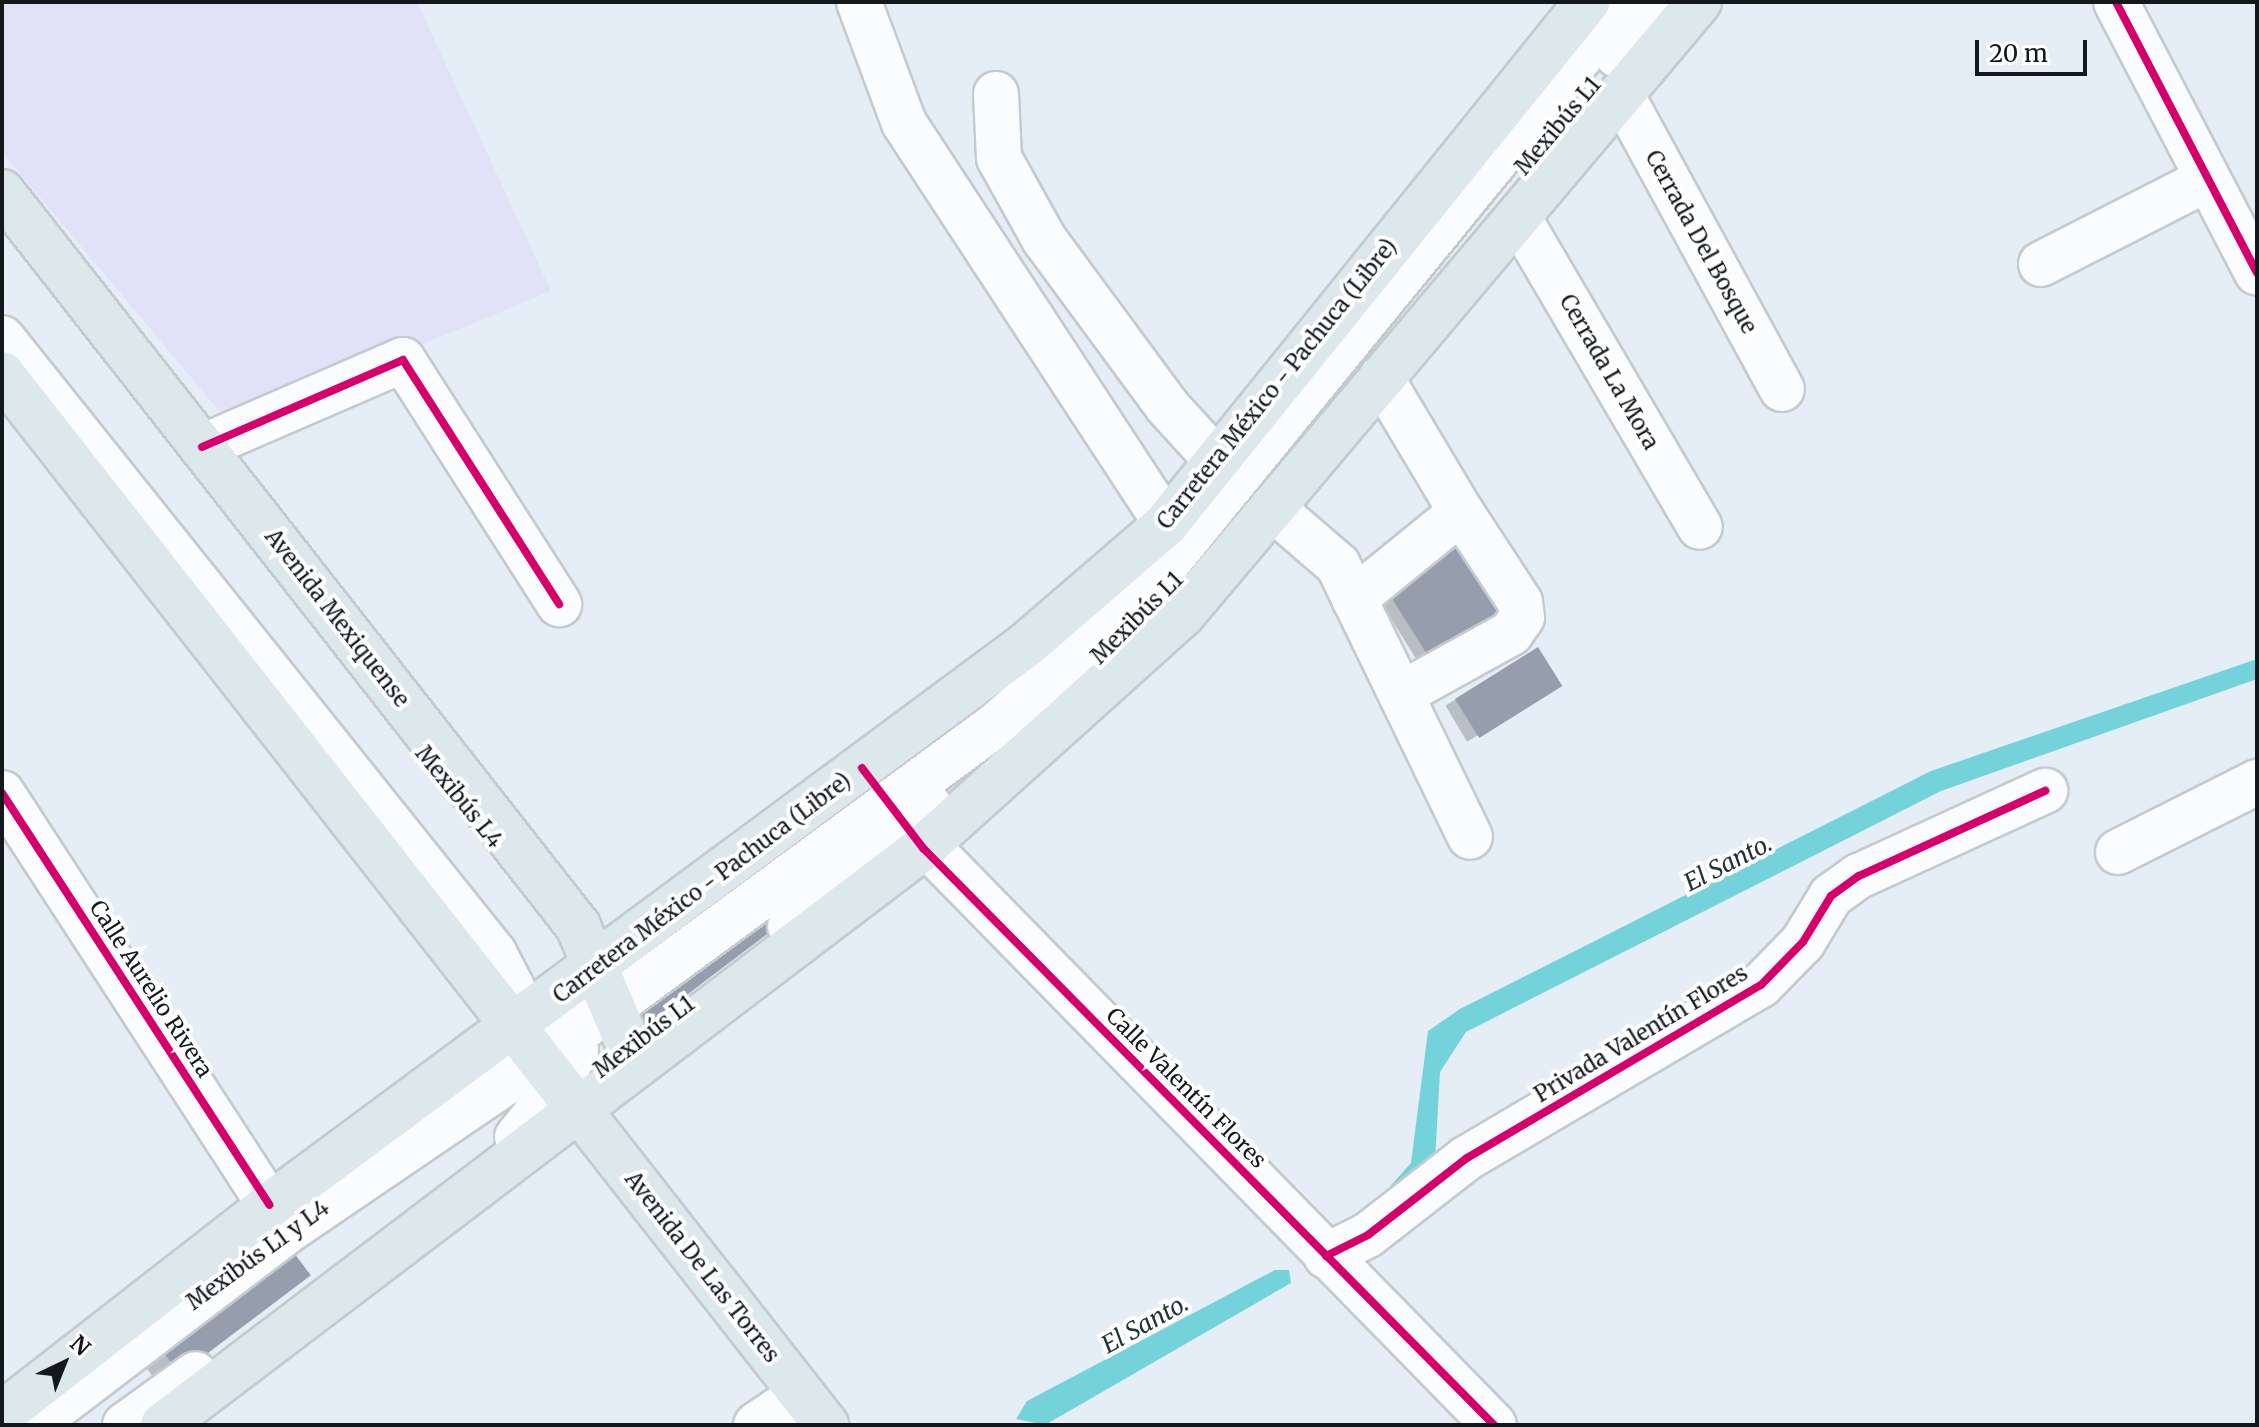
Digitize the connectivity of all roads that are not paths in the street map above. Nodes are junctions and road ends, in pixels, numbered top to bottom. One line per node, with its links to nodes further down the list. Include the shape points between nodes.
1 (859, 2): 23 (street, via 904,123)
2 (1587, 2): 20 (main road, Carretera México - Pachuca (Libre))
3 (1625, 2): 32 (street, Mexibús L1, via 1139,598 997,724)
4 (1661, 2): 32 (street, Mexibús L1, via 1157,604)
5 (1699, 2): 8 (main road)
6 (2116, 2): 9 (street)
7 (996, 94): 20 (street, via 999,158 1044,239 1167,406)
8 (1621, 94): 11 (main road); 18 (street, Cerrada Del Bosque)
9 (2206, 180): 13 (street); 14 (street)
10 (2, 192): 19 (main road, Avenida Mexiquense)
11 (1518, 217): 17 (main road); 24 (street, Cerrada La Mora)
12 (2, 219): 35 (street, Mexibús L4, via 556,917)
13 (2041, 264)
14 (2257, 273)
15 (2, 338): 37 (street, via 494,953)
16 (2, 374): 37 (main road)
17 (1381, 378): 21 (main road); 22 (street)
18 (1782, 389)
19 (202, 447): 26 (street, via 403,360); 35 (main road, Avenida Mexiquense, via 578,926)
20 (1217, 461): 23 (main road, Carretera México - Pachuca (Libre))
21 (1272, 508): 25 (street, via 1338,565); 32 (main road, via 1182,615)
22 (1461, 512): 25 (street); 27 (street, via 1520,602 1522,617 1511,633)
23 (1166, 524): 28 (main road, Carretera México - Pachuca (Libre), via 1026,645)
24 (1700, 527)
25 (1354, 599): 27 (street)
26 (559, 604)
27 (1401, 694): 33 (street)
28 (862, 768): 32 (street, Calle Valentín Flores); 35 (main road, Carretera México - Pachuca (Libre))
29 (2257, 782): 34 (street)
30 (2045, 791): 39 (street, Privada Valentín Flores, via 1859,876 1831,896 1803,942 1761,985 1467,1158 1381,1227)
31 (2, 793): 38 (street, Calle Aurelio Rivera)
32 (906, 825): 35 (street, Mexibús L1); 36 (main road); 39 (street, Calle Valentín Flores)
33 (1470, 837)
34 (2118, 852)
35 (594, 994): 36 (main road, Avenida Mexiquense); 37 (street, Mexibús L1)
36 (634, 1057): 37 (main road)
37 (544, 1063): 38 (main road); 40 (main road, Avenida De Las Torres); 42 (street, Mexibús L1 y L4, via 286,1232); 43 (street, via 517,1137); 44 (main road)
38 (270, 1205): 41 (main road)
39 (1326, 1256): 46 (street, Calle Valentín Flores)
40 (814, 1410): 45 (street)
41 (2, 1414)
42 (33, 1425)
43 (125, 1425)
44 (163, 1425)
45 (756, 1425)
46 (1494, 1425)

